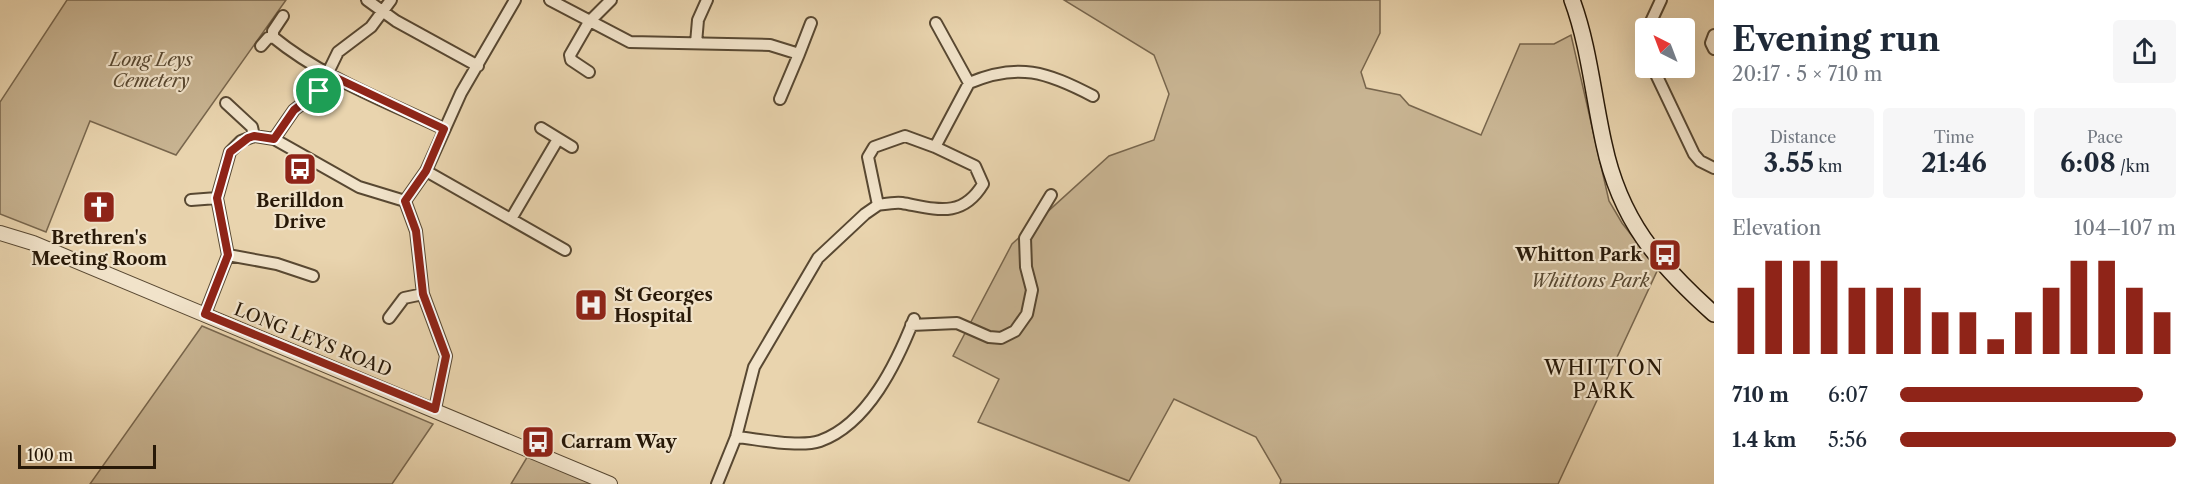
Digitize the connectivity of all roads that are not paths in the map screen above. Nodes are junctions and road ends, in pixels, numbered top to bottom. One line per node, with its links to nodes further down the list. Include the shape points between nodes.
1 (367, 0): 9 (street)
2 (391, 0): 9 (street)
3 (515, 0): 21 (street)
4 (550, 0): 12 (street)
5 (611, 0): 12 (street)
6 (707, 0): 17 (street, via 698,20)
7 (1572, 0): 50 (main road, via 1583,30 1604,146 1630,217 1667,270)
8 (1661, 0): 11 (street)
9 (382, 11): 21 (street); 23 (street, via 361,38 338,52)
10 (283, 16): 16 (street)
11 (1653, 18)
12 (589, 22): 17 (street, via 630,42); 22 (street, via 570,55 571,60)
13 (811, 23): 20 (street)
14 (936, 23): 25 (street)
15 (1714, 35): 19 (street)
16 (273, 37): 18 (street); 23 (street)
17 (696, 43): 20 (street, via 770,45)
18 (261, 46)
19 (1714, 49)
20 (799, 54): 27 (street)
21 (478, 66): 30 (street)
22 (589, 72)
23 (328, 74): 30 (street); 32 (street, via 319,91 294,110)
24 (1658, 78): 36 (street, via 1694,154)
25 (969, 83): 26 (street, via 991,74 1023,71 1062,80); 35 (street)
26 (1093, 96)
27 (780, 99)
28 (226, 103): 31 (street, via 252,126)
29 (541, 128): 33 (street)
30 (444, 129): 37 (street)
31 (254, 136): 32 (street); 39 (street, via 241,141 230,152)
32 (274, 139): 41 (street, via 359,187)
33 (558, 139): 34 (street); 43 (street)
34 (572, 147)
35 (935, 147): 42 (street, via 905,136 874,147 868,157); 42 (street, via 975,166 983,184 976,195 953,209 900,202)
36 (1714, 168)
37 (426, 171): 41 (street); 43 (street)
38 (1052, 195): 53 (street, via 1025,238 1032,290 1028,314 1015,331 1001,338 989,337 957,323 913,322 900,355 876,395 846,425 819,441)
39 (217, 198): 40 (street); 46 (street)
40 (191, 200)
41 (405, 201): 48 (street, via 416,231)
42 (878, 205): 53 (street, via 818,258 754,367)
43 (511, 219): 45 (street)
44 (0, 233): 49 (street, LONG LEYS ROAD)
45 (565, 250)
46 (228, 255): 47 (street, via 277,264); 49 (street)
47 (313, 276)
48 (423, 294): 51 (street, via 404,298); 52 (street, via 446,356)
49 (205, 314): 52 (street, LONG LEYS ROAD)
50 (1714, 314)
51 (389, 318)
52 (435, 409): 54 (street, LONG LEYS ROAD)
53 (736, 437): 55 (street)
54 (610, 484)
55 (717, 484)

